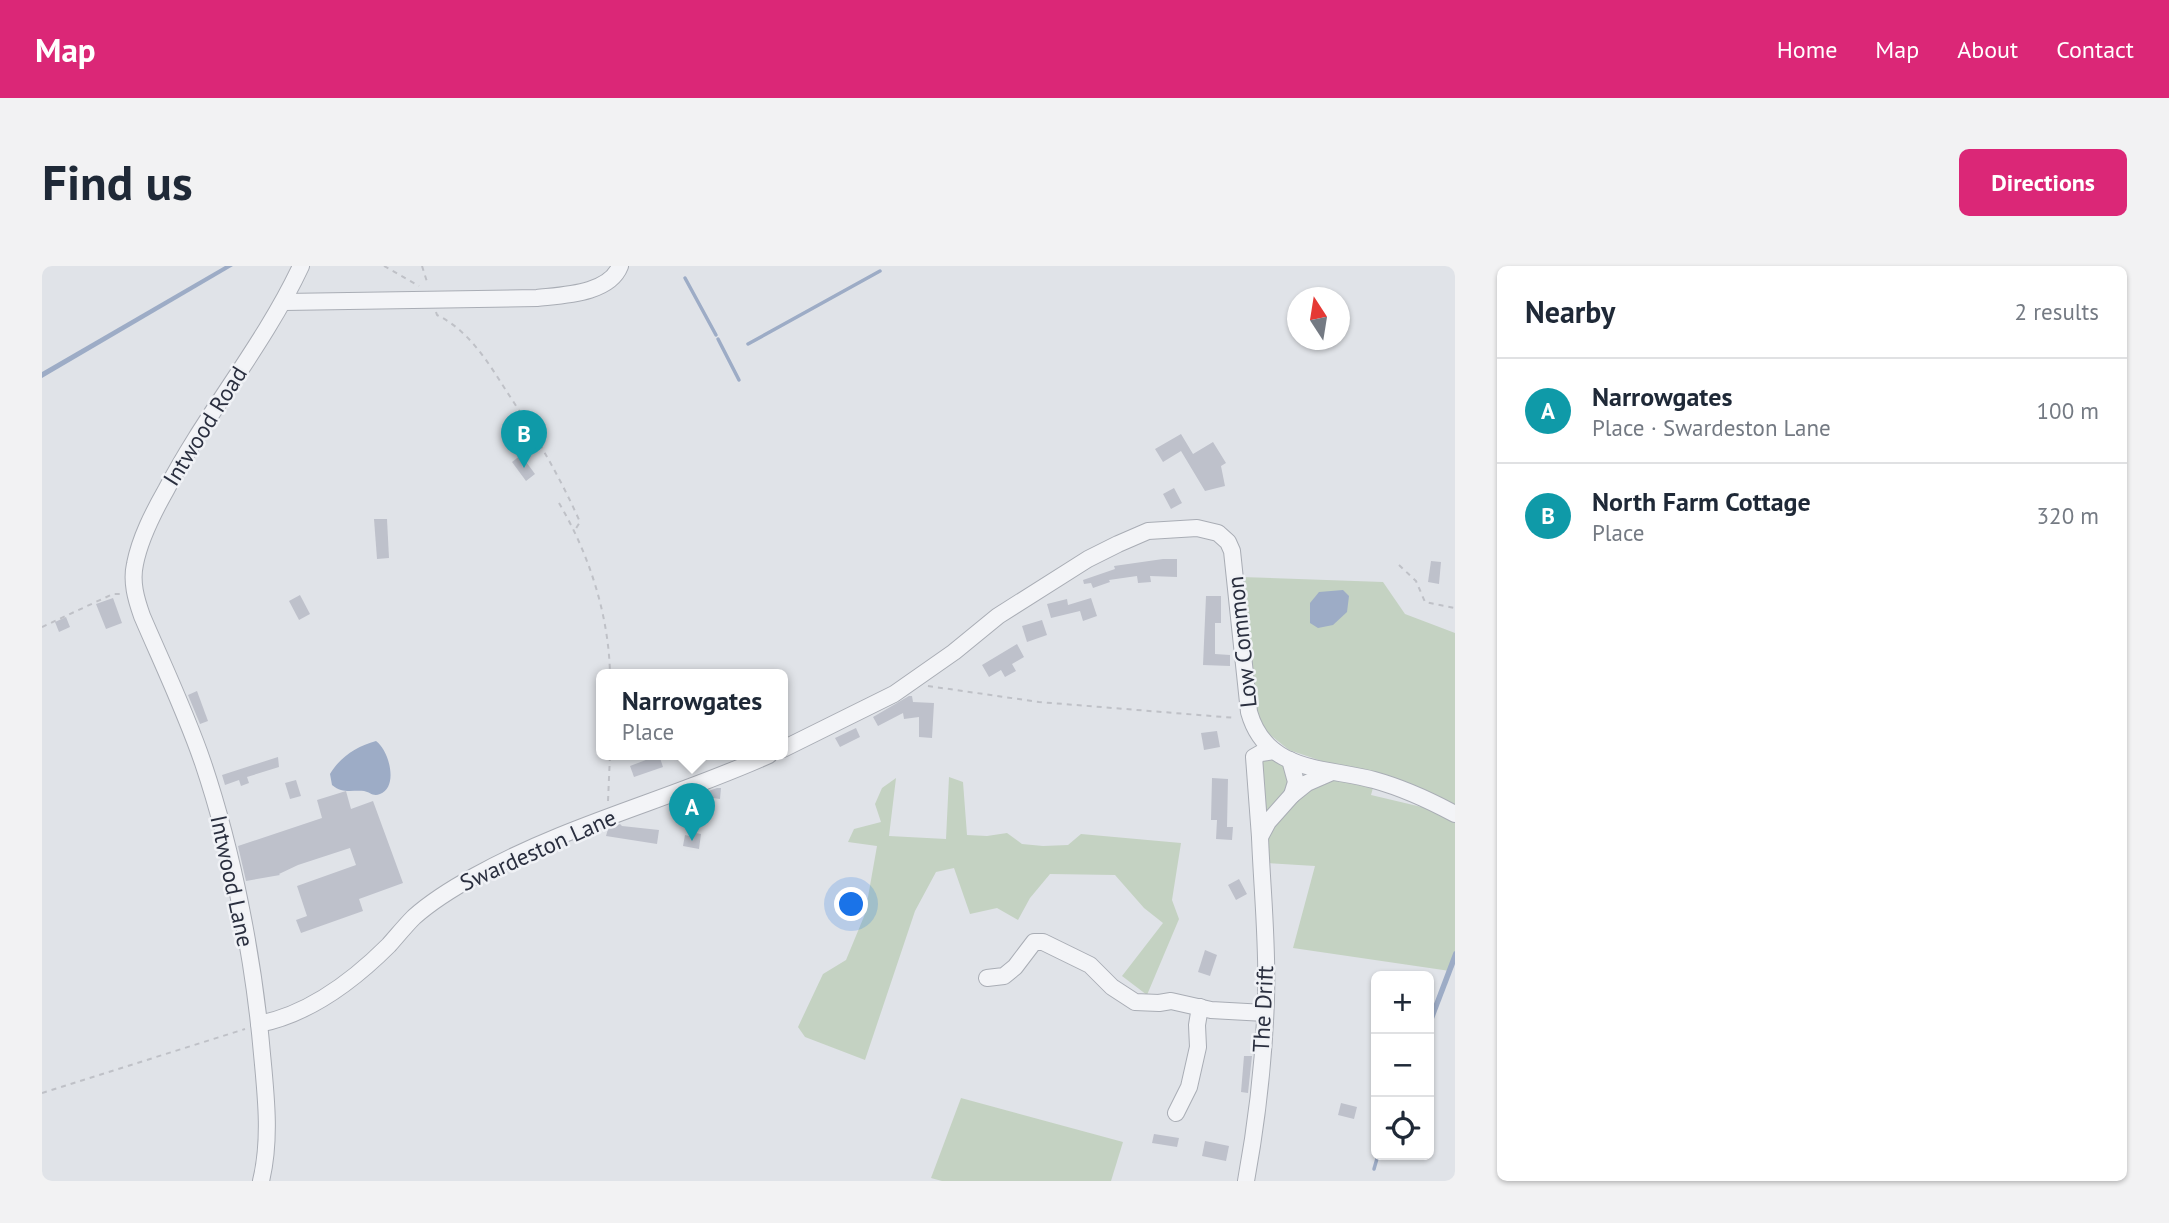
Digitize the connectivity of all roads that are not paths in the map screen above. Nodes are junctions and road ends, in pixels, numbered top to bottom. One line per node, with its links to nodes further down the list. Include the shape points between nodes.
1 (301, 266): 3 (street, Intwood Road)
2 (620, 266): 3 (street, via 607,281 570,295 537,299 435,308)
3 (284, 302): 4 (street, Intwood Road, via 213,409 156,509 135,564)
4 (135, 595): 18 (street, Intwood Lane, via 203,761 219,814)
5 (1252, 724): 6 (street, Low Common, via 1232,551 1218,533 1197,528 1148,531 1088,559 998,616 894,694); 7 (street, Low Common); 8 (street, The Drift)
6 (788, 747)
7 (1274, 751): 8 (street); 10 (street, Low Common)
8 (1254, 757): 14 (street, The Drift)
9 (758, 760): 18 (street, Swardeston Lane, via 526,850 440,896 355,977 321,999)
10 (1290, 760): 11 (street, Low Common); 12 (street, via 1296,782)
11 (1330, 773): 12 (street); 13 (street, Low Common, via 1378,781)
12 (1292, 795): 14 (street)
13 (1455, 814)
14 (1259, 837): 17 (street, The Drift)
15 (987, 978): 16 (street, via 1004,976 1034,942 1043,942 1090,965 1135,1002 1171,1001)
16 (1200, 1007): 17 (street); 19 (street, via 1189,1087)
17 (1265, 1013): 21 (street, The Drift)
18 (260, 1024): 20 (street, Intwood Lane, via 267,1118)
19 (1176, 1113)
20 (261, 1181)
21 (1246, 1181)

